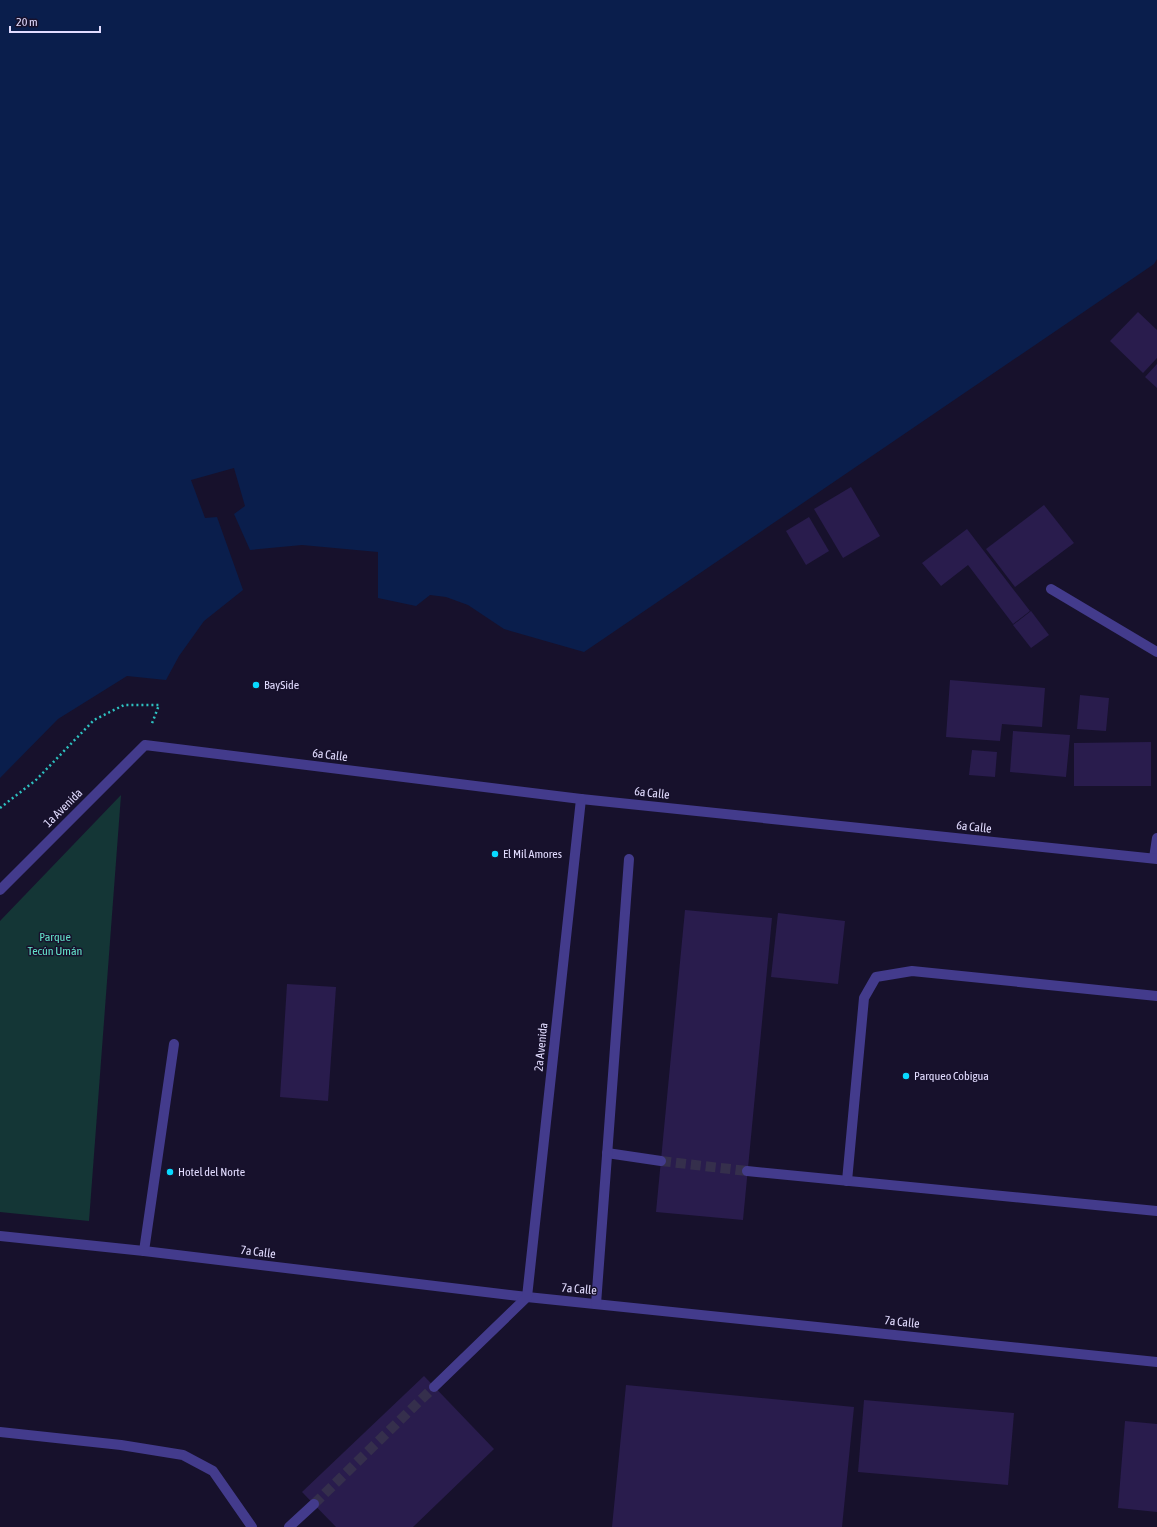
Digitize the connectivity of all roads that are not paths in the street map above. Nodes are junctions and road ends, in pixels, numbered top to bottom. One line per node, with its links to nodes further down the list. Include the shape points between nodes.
1 (1051, 589): 2 (street)
2 (1157, 652)
3 (144, 745): 4 (street, 6a Calle); 8 (street, 1a Avenida)
4 (581, 799): 6 (street, 6a Calle); 18 (street, 2a Avenida)
5 (1157, 838): 6 (street)
6 (1155, 858)
7 (629, 859): 11 (street)
8 (0, 890)
9 (1157, 996): 14 (street, via 912,971 876,977 864,998)
10 (174, 1044): 17 (street)
11 (607, 1152): 12 (street); 19 (street)
12 (661, 1160)
13 (747, 1170): 14 (street)
14 (847, 1180): 15 (street)
15 (1157, 1211)
16 (0, 1236): 17 (street, 7a Calle)
17 (144, 1251): 18 (street, 7a Calle)
18 (527, 1297): 19 (street, 7a Calle); 21 (street)
19 (596, 1304): 20 (street, 7a Calle)
20 (1157, 1362)
21 (434, 1387)
22 (0, 1432): 24 (street, via 121,1445 183,1455 213,1471)
23 (314, 1504): 25 (street)
24 (252, 1527)
25 (289, 1527)

